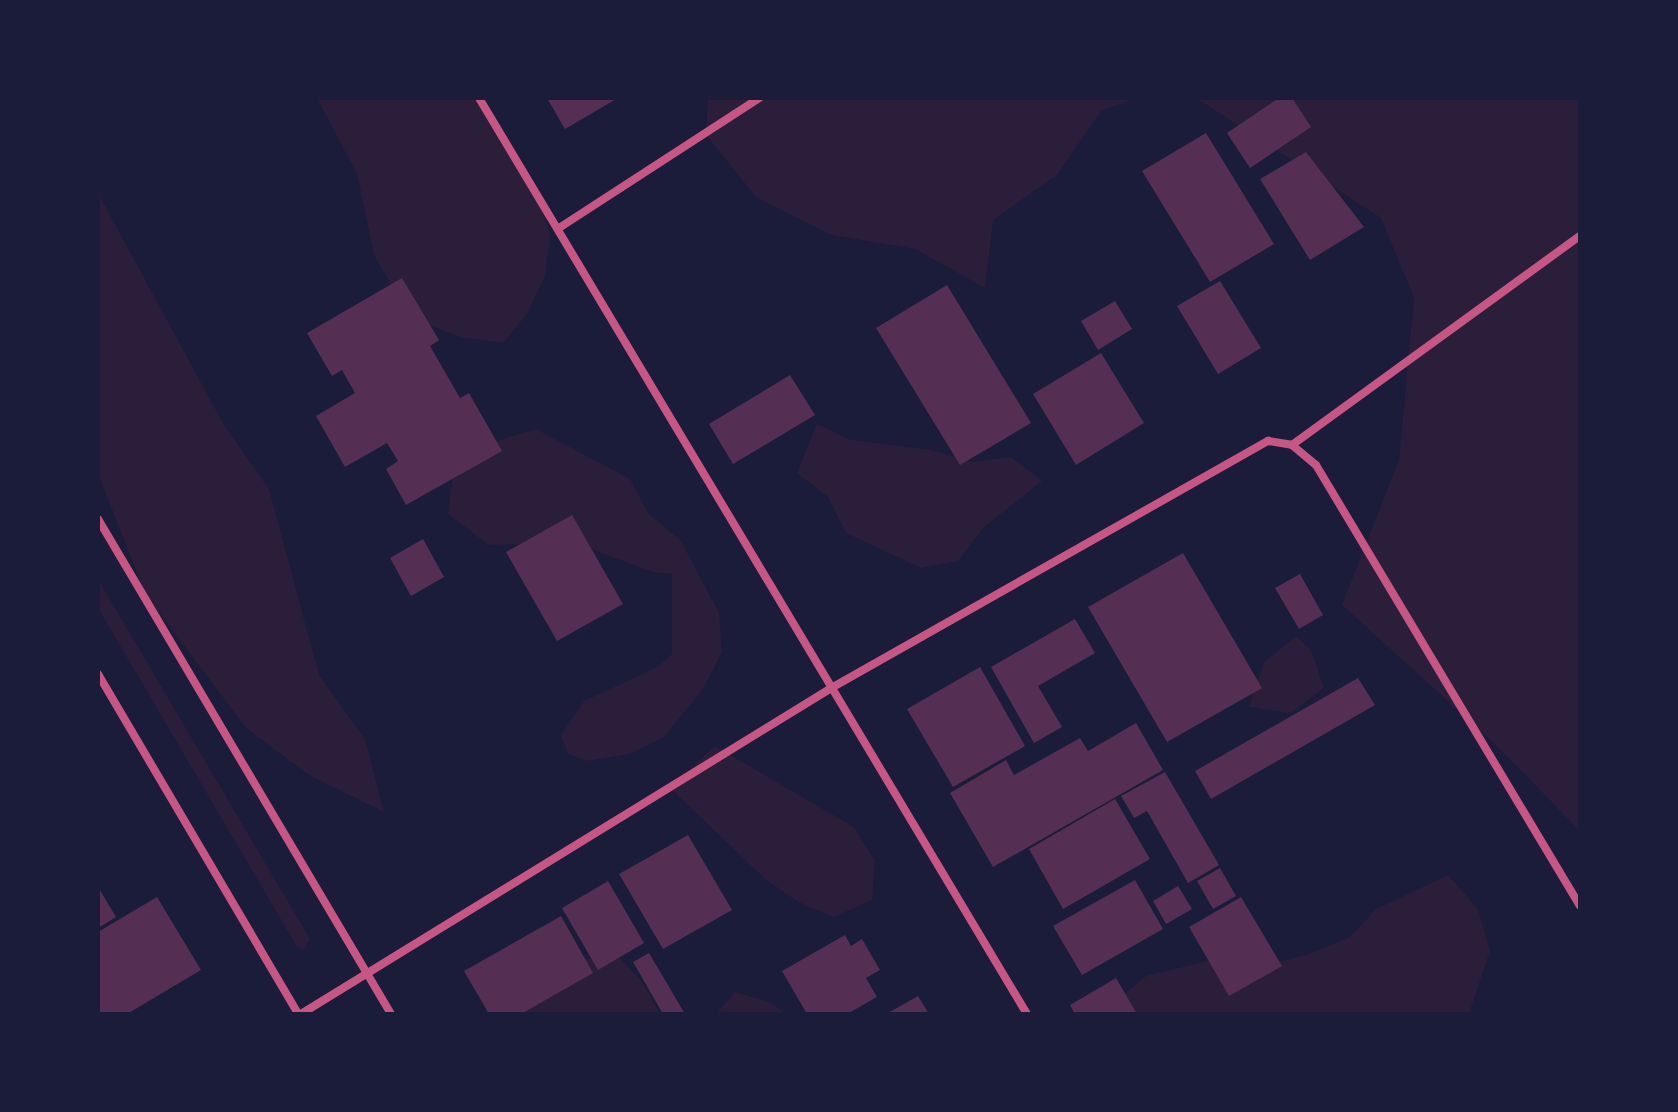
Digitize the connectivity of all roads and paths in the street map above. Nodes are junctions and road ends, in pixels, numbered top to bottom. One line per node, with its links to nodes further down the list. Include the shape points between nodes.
1 (479, 98): 3 (street)
2 (759, 98): 3 (street)
3 (559, 228): 8 (street)
4 (1580, 236): 5 (street)
5 (1292, 445): 8 (street, via 1268,441); 9 (street, via 1316,465)
6 (98, 519): 10 (street)
7 (98, 674): 11 (street)
8 (833, 687): 10 (street); 13 (street)
9 (1580, 906)
10 (367, 974): 11 (street); 12 (street)
11 (299, 1014)
12 (391, 1014)
13 (1027, 1014)

